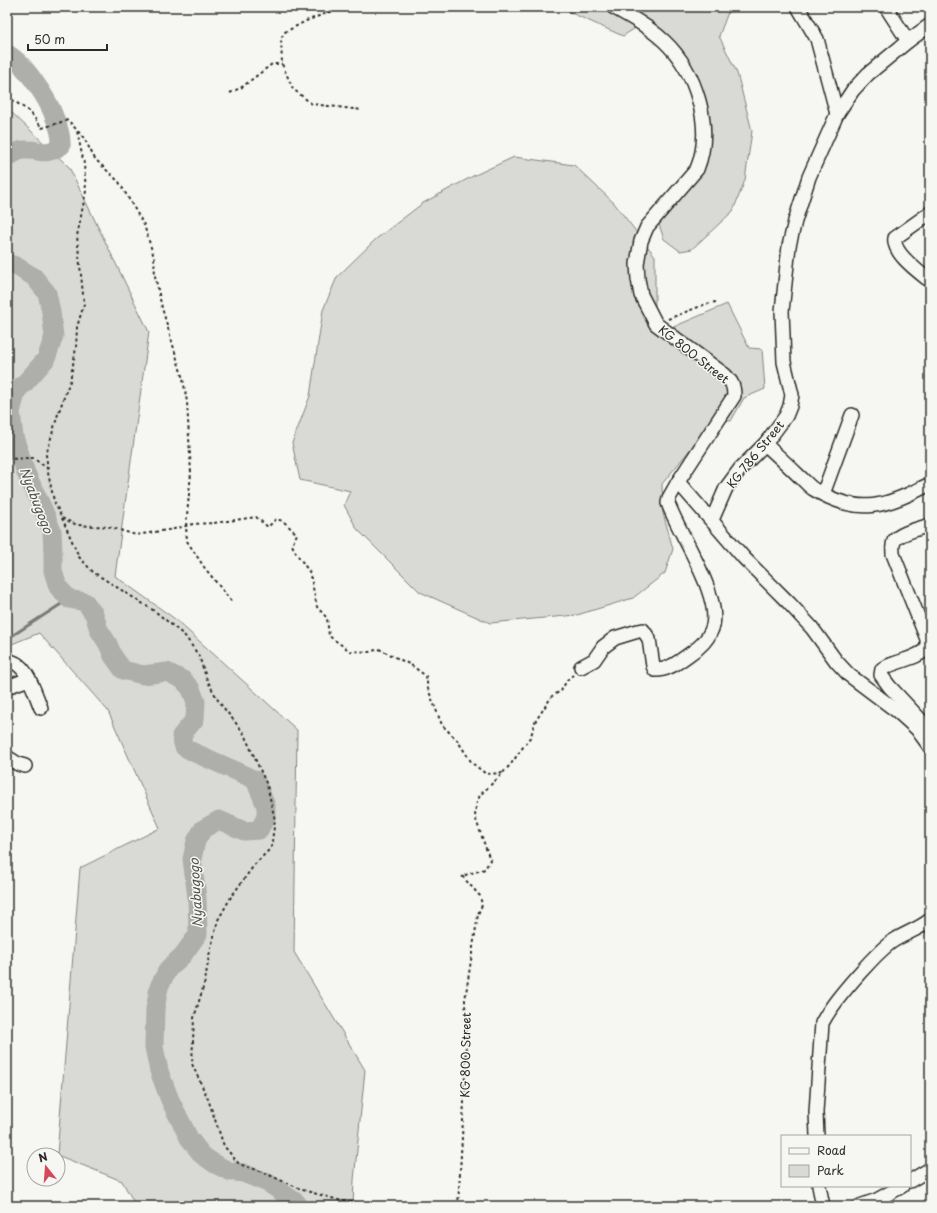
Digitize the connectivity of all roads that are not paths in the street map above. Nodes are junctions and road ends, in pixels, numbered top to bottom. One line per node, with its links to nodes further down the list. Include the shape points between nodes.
1 (613, 7): 11 (street, KG 800 Street, via 643,24 675,54 698,96 704,119 703,147 697,168 648,227 641,241 637,264 641,295 656,324 725,375 734,387 734,396)
2 (798, 7): 6 (street, via 817,39)
3 (886, 7): 5 (street)
4 (930, 25): 5 (street, KG 786 Street)
5 (908, 41): 6 (street, KG 786 Street, via 868,74 853,90)
6 (837, 114): 10 (street, KG 786 Street, via 810,177 789,246 782,311 784,362 792,396 786,416)
7 (930, 214): 8 (street, via 895,238 894,242 914,269)
8 (930, 281)
9 (852, 415): 13 (street)
10 (766, 444): 13 (street, via 814,490); 14 (street, KG 786 Street, via 740,469 726,488)
11 (678, 482): 14 (street); 17 (street, KG 800 Street, via 668,503 710,591 714,608 712,630 700,647 674,664 659,670 655,670 653,666 649,639 643,630 615,638 602,647 594,660)
12 (930, 484): 13 (street, via 901,499 858,507 841,504)
13 (823, 494)
14 (712, 520): 22 (street, via 744,558 812,628 849,675 902,715 917,729)
15 (930, 525): 21 (street, via 900,536 892,547 928,639 927,648 923,653 886,666 882,669 881,675)
16 (7, 661): 18 (street, via 20,665)
17 (581, 667)
18 (29, 679): 19 (street); 20 (street)
19 (7, 687)
20 (41, 708)
21 (930, 730)
22 (930, 747)
23 (7, 757): 24 (street)
24 (25, 766)
25 (930, 920): 26 (street, via 878,953 828,1011 822,1023)
26 (817, 1135)
27 (930, 1169): 28 (street)
28 (911, 1180)
29 (819, 1187): 31 (street)
30 (900, 1187): 32 (street)
31 (823, 1206)
32 (860, 1206)

